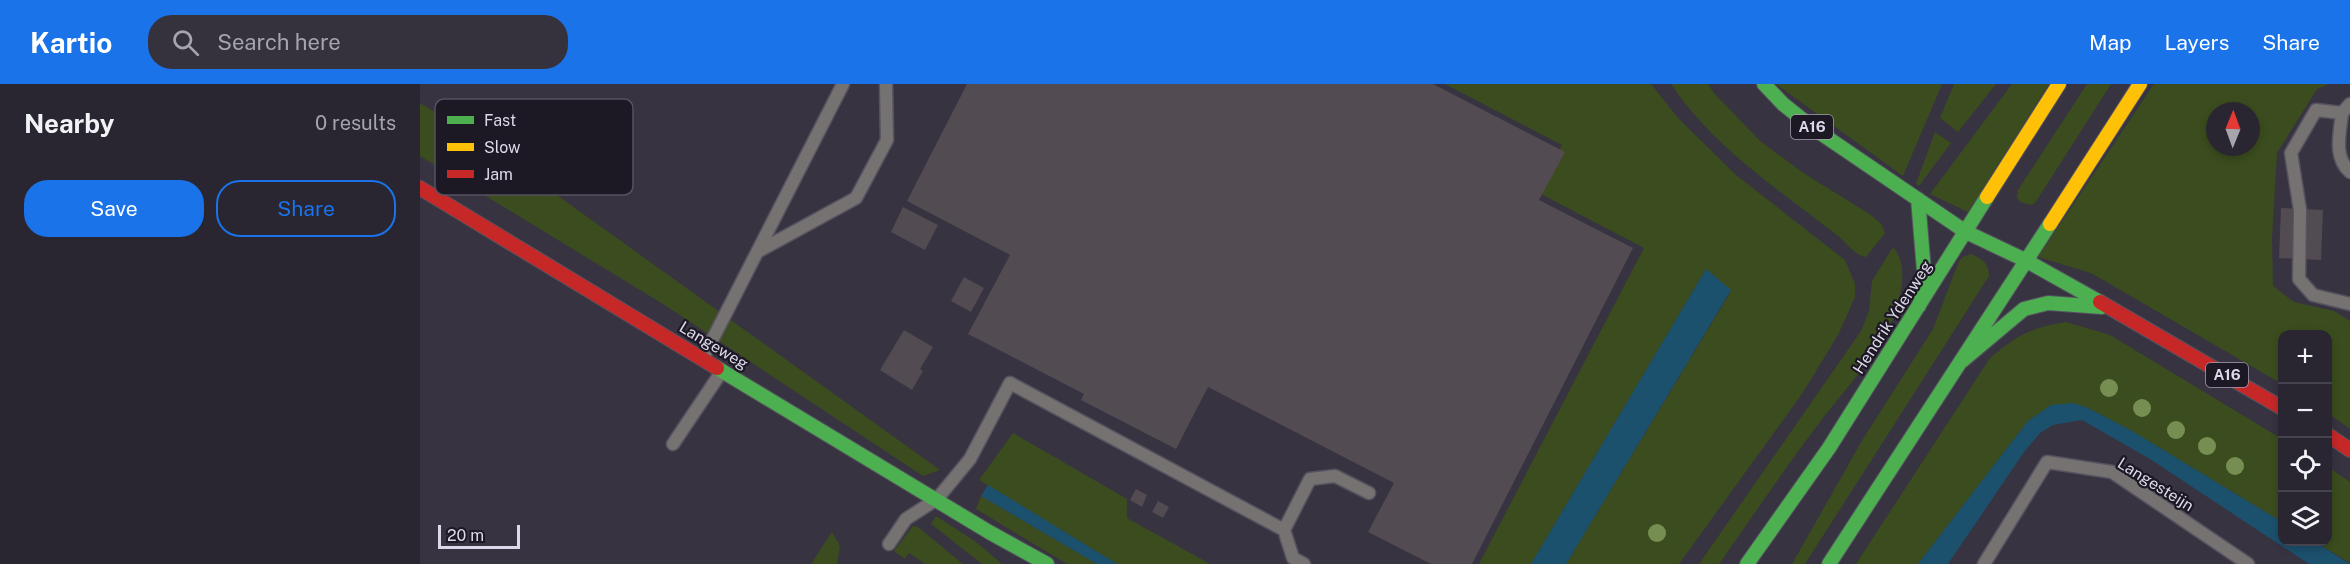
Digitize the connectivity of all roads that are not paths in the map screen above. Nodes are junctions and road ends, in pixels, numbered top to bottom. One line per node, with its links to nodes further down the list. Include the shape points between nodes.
1 (843, 84): 11 (lane)
2 (886, 84): 11 (lane, via 887,140 856,198)
3 (1764, 84): 9 (main road, A16, via 1813,128)
4 (2059, 84): 10 (main road, Hendrik Ydenweg)
5 (2140, 84): 12 (main road)
6 (2346, 109): 7 (lane, via 2338,148 2344,167); 13 (lane, via 2316,110 2291,153 2300,210 2299,279 2313,295)
7 (2350, 172)
8 (420, 188): 16 (main road, Langeweg)
9 (1918, 199): 10 (main road, A16); 14 (main road, via 1925,283)
10 (1966, 232): 12 (main road, A16); 14 (main road, Hendrik Ydenweg)
11 (757, 252): 16 (lane)
12 (2025, 260): 15 (main road, A16); 17 (main road)
13 (2350, 304)
14 (1919, 306): 31 (main road, Hendrik Ydenweg, via 1829,448)
15 (2112, 308): 17 (main road, A16, via 2048,303 2030,306); 19 (main road, A16)
16 (703, 358): 18 (main road, Langeweg)
17 (1962, 361): 32 (main road)
18 (723, 370): 21 (lane); 24 (main road, Langeweg)
19 (2278, 405)
20 (2332, 438): 22 (main road)
21 (673, 444)
22 (2350, 450)
23 (1369, 493): 25 (lane, via 1335,476 1310,479)
24 (937, 499): 25 (lane, via 970,459 1010,383); 26 (main road, Langeweg); 27 (lane, via 906,519)
25 (1284, 530): 30 (lane, via 1293,558)
26 (989, 532): 28 (main road, Langeweg); 29 (main road, Langeweg)
27 (889, 544)
28 (1025, 564)
29 (1047, 564)
30 (1304, 564)
31 (1747, 564)
32 (1829, 564)
33 (1984, 564): 34 (lane, Langesteijn, via 2047,462 2112,472)
34 (2248, 564)

